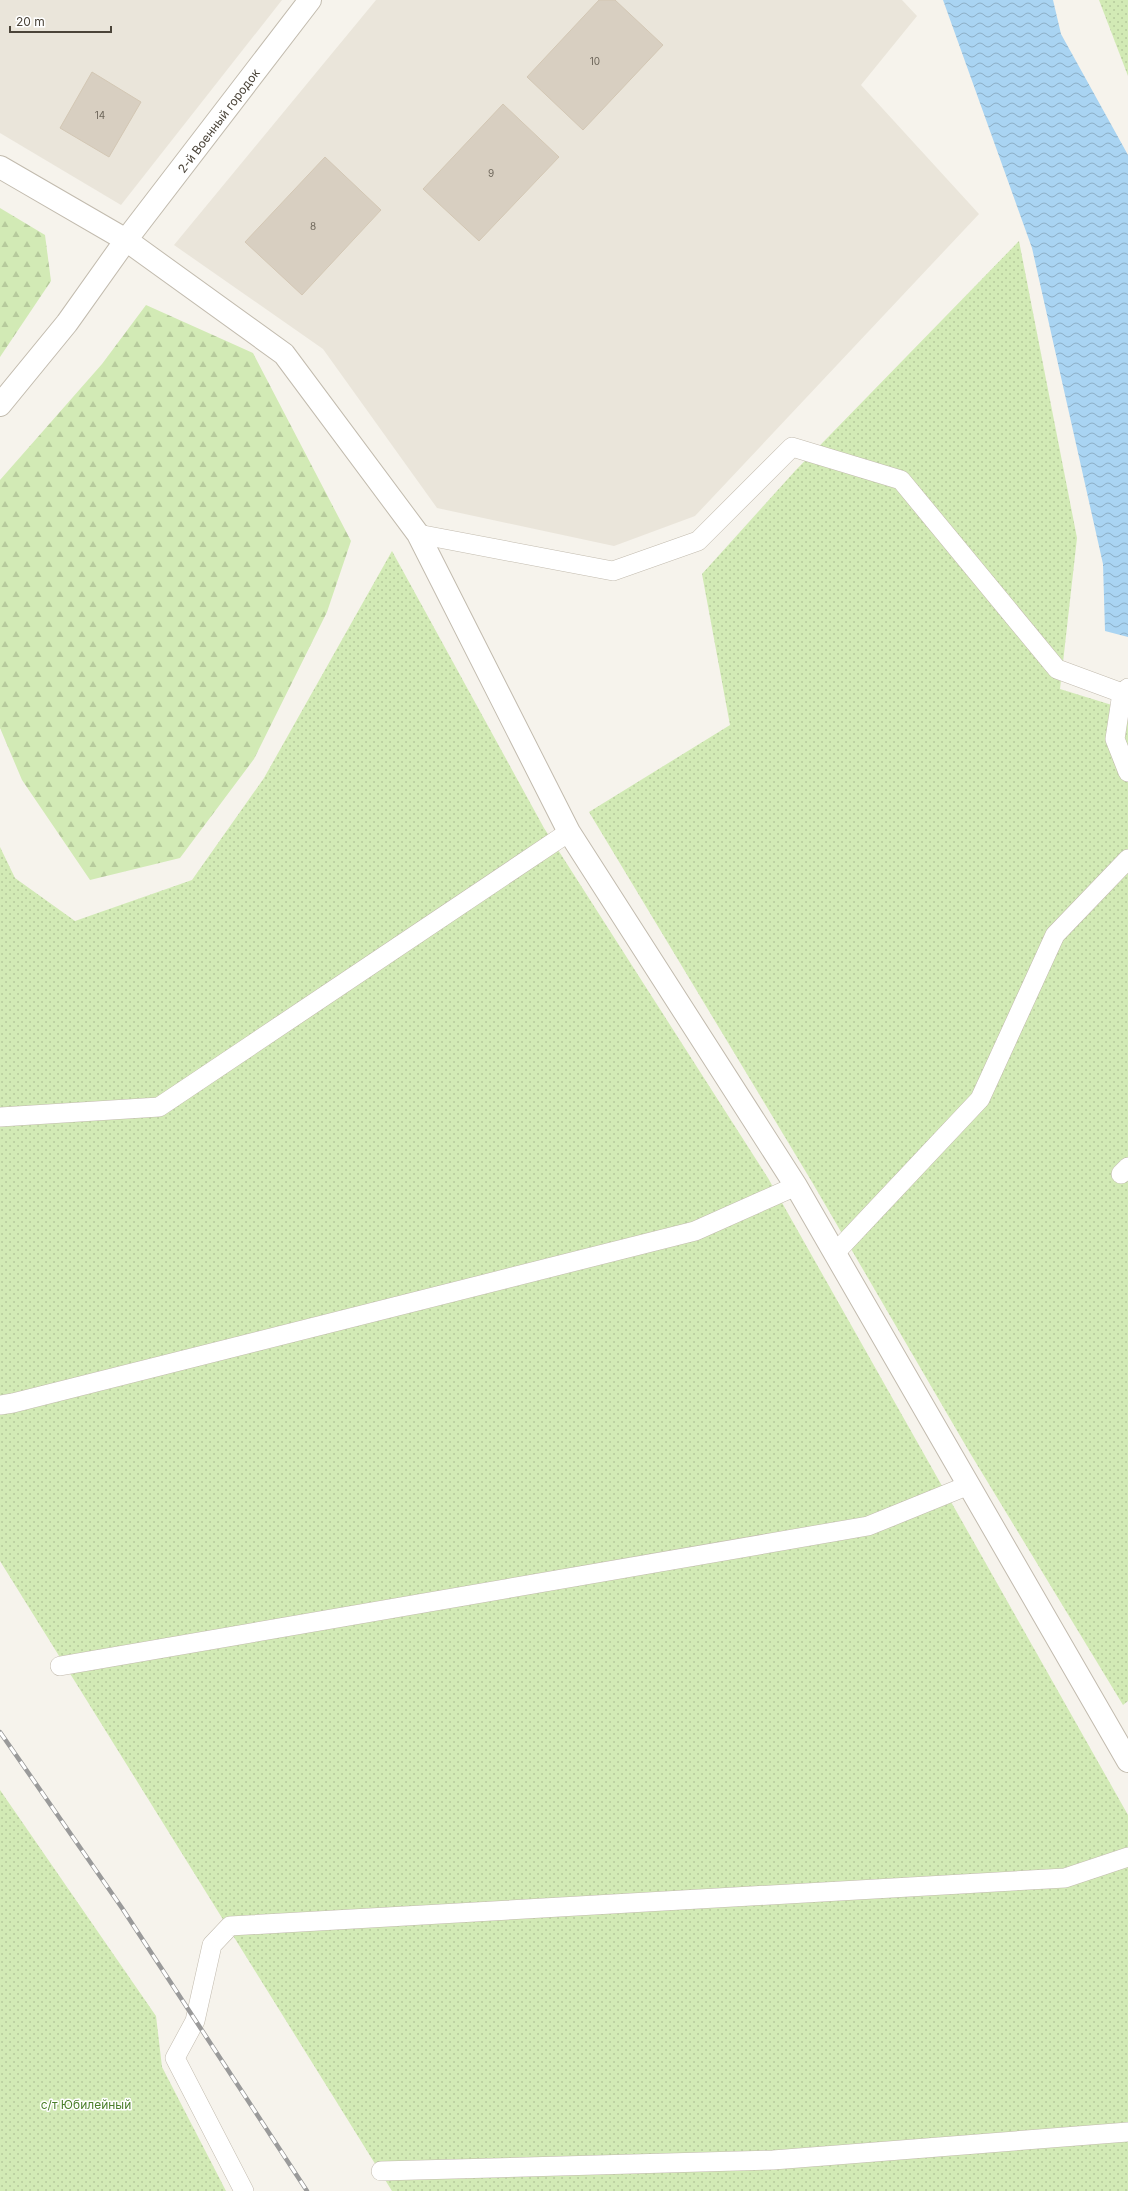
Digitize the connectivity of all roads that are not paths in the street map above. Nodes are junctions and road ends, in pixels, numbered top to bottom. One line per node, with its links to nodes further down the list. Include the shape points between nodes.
1 (310, 0): 3 (street, 2-й Военный городок)
2 (0, 166): 3 (street)
3 (126, 240): 4 (street, 2-й Военный городок, via 67,322); 5 (street, via 284,354)
4 (0, 405)
5 (418, 534): 6 (lane, via 613,571 698,541 792,447 901,480 1056,669); 8 (street)
6 (1125, 690): 7 (lane, via 1115,739)
7 (1128, 772)
8 (569, 832): 10 (lane, via 159,1107); 11 (street)
9 (1128, 859): 12 (lane, via 1055,935 980,1099)
10 (0, 1117)
11 (796, 1186): 12 (street); 13 (lane, via 695,1231)
12 (835, 1253): 14 (street)
13 (0, 1405)
14 (969, 1485): 15 (lane, via 868,1526); 16 (street)
15 (60, 1666)
16 (1122, 1735): 17 (street)
17 (1128, 1761)
18 (1128, 1857): 21 (lane, via 1065,1878 230,1926 212,1946 195,2020 175,2058)
19 (1128, 2132): 20 (lane, via 774,2160)
20 (381, 2171)
21 (244, 2191)

